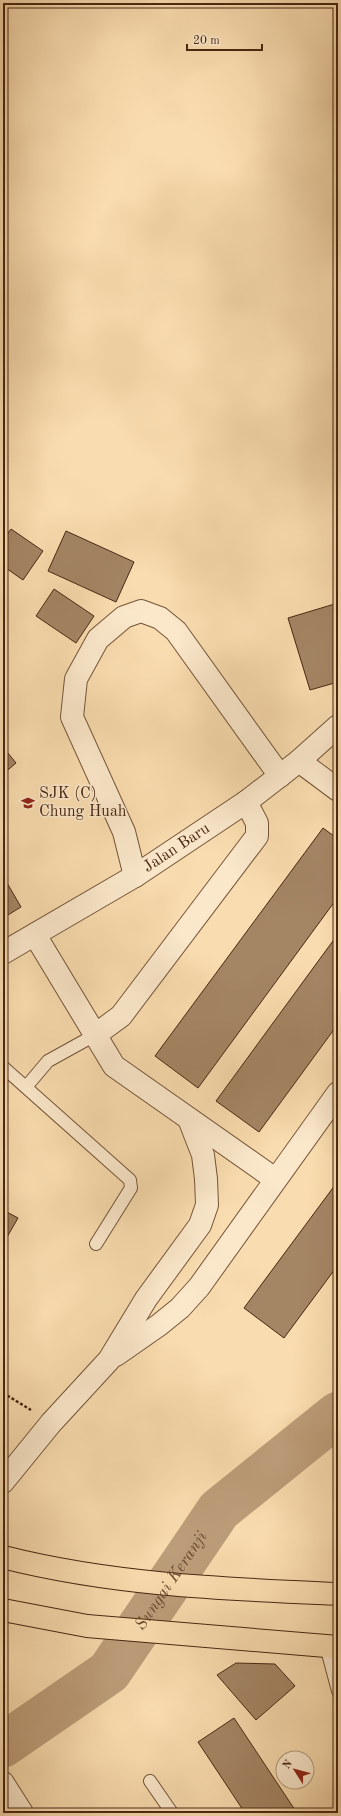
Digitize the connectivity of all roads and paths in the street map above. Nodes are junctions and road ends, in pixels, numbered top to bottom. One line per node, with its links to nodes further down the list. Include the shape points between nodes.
1 (338, 726): 2 (street, Jalan Baru)
2 (299, 761): 3 (street, Jalan Baru); 4 (street)
3 (280, 776): 5 (street, Jalan Baru); 6 (street, via 176,631 160,618 141,611 124,617 98,638 76,679 72,717 124,832)
4 (338, 790)
5 (246, 802): 6 (street, Jalan Baru); 9 (street, via 257,822 257,836 121,1016)
6 (135, 876): 7 (street, Jalan Baru)
7 (34, 935): 8 (street, Jalan Baru); 9 (street)
8 (3, 953)
9 (95, 1035): 11 (lane, via 48,1061); 13 (street, via 114,1066)
10 (3, 1067): 11 (lane)
11 (26, 1088): 15 (lane, via 130,1180 131,1188)
12 (338, 1093): 14 (street)
13 (189, 1119): 14 (street); 16 (street, via 203,1155 207,1205 200,1225 146,1299)
14 (276, 1179): 16 (street, via 199,1288 159,1325)
15 (96, 1244)
16 (109, 1360): 18 (street)
17 (3, 1393): 18 (path)
18 (51, 1422): 19 (street)
19 (3, 1482)
20 (3, 1557): 21 (highway, via 95,1576 219,1588)
21 (338, 1594)
22 (3, 1610): 23 (highway, via 87,1626)
23 (332, 1646): 24 (lane)
24 (338, 1691)
25 (150, 1781): 28 (lane)
26 (5, 1786): 27 (street)
27 (22, 1813)
28 (172, 1813)

